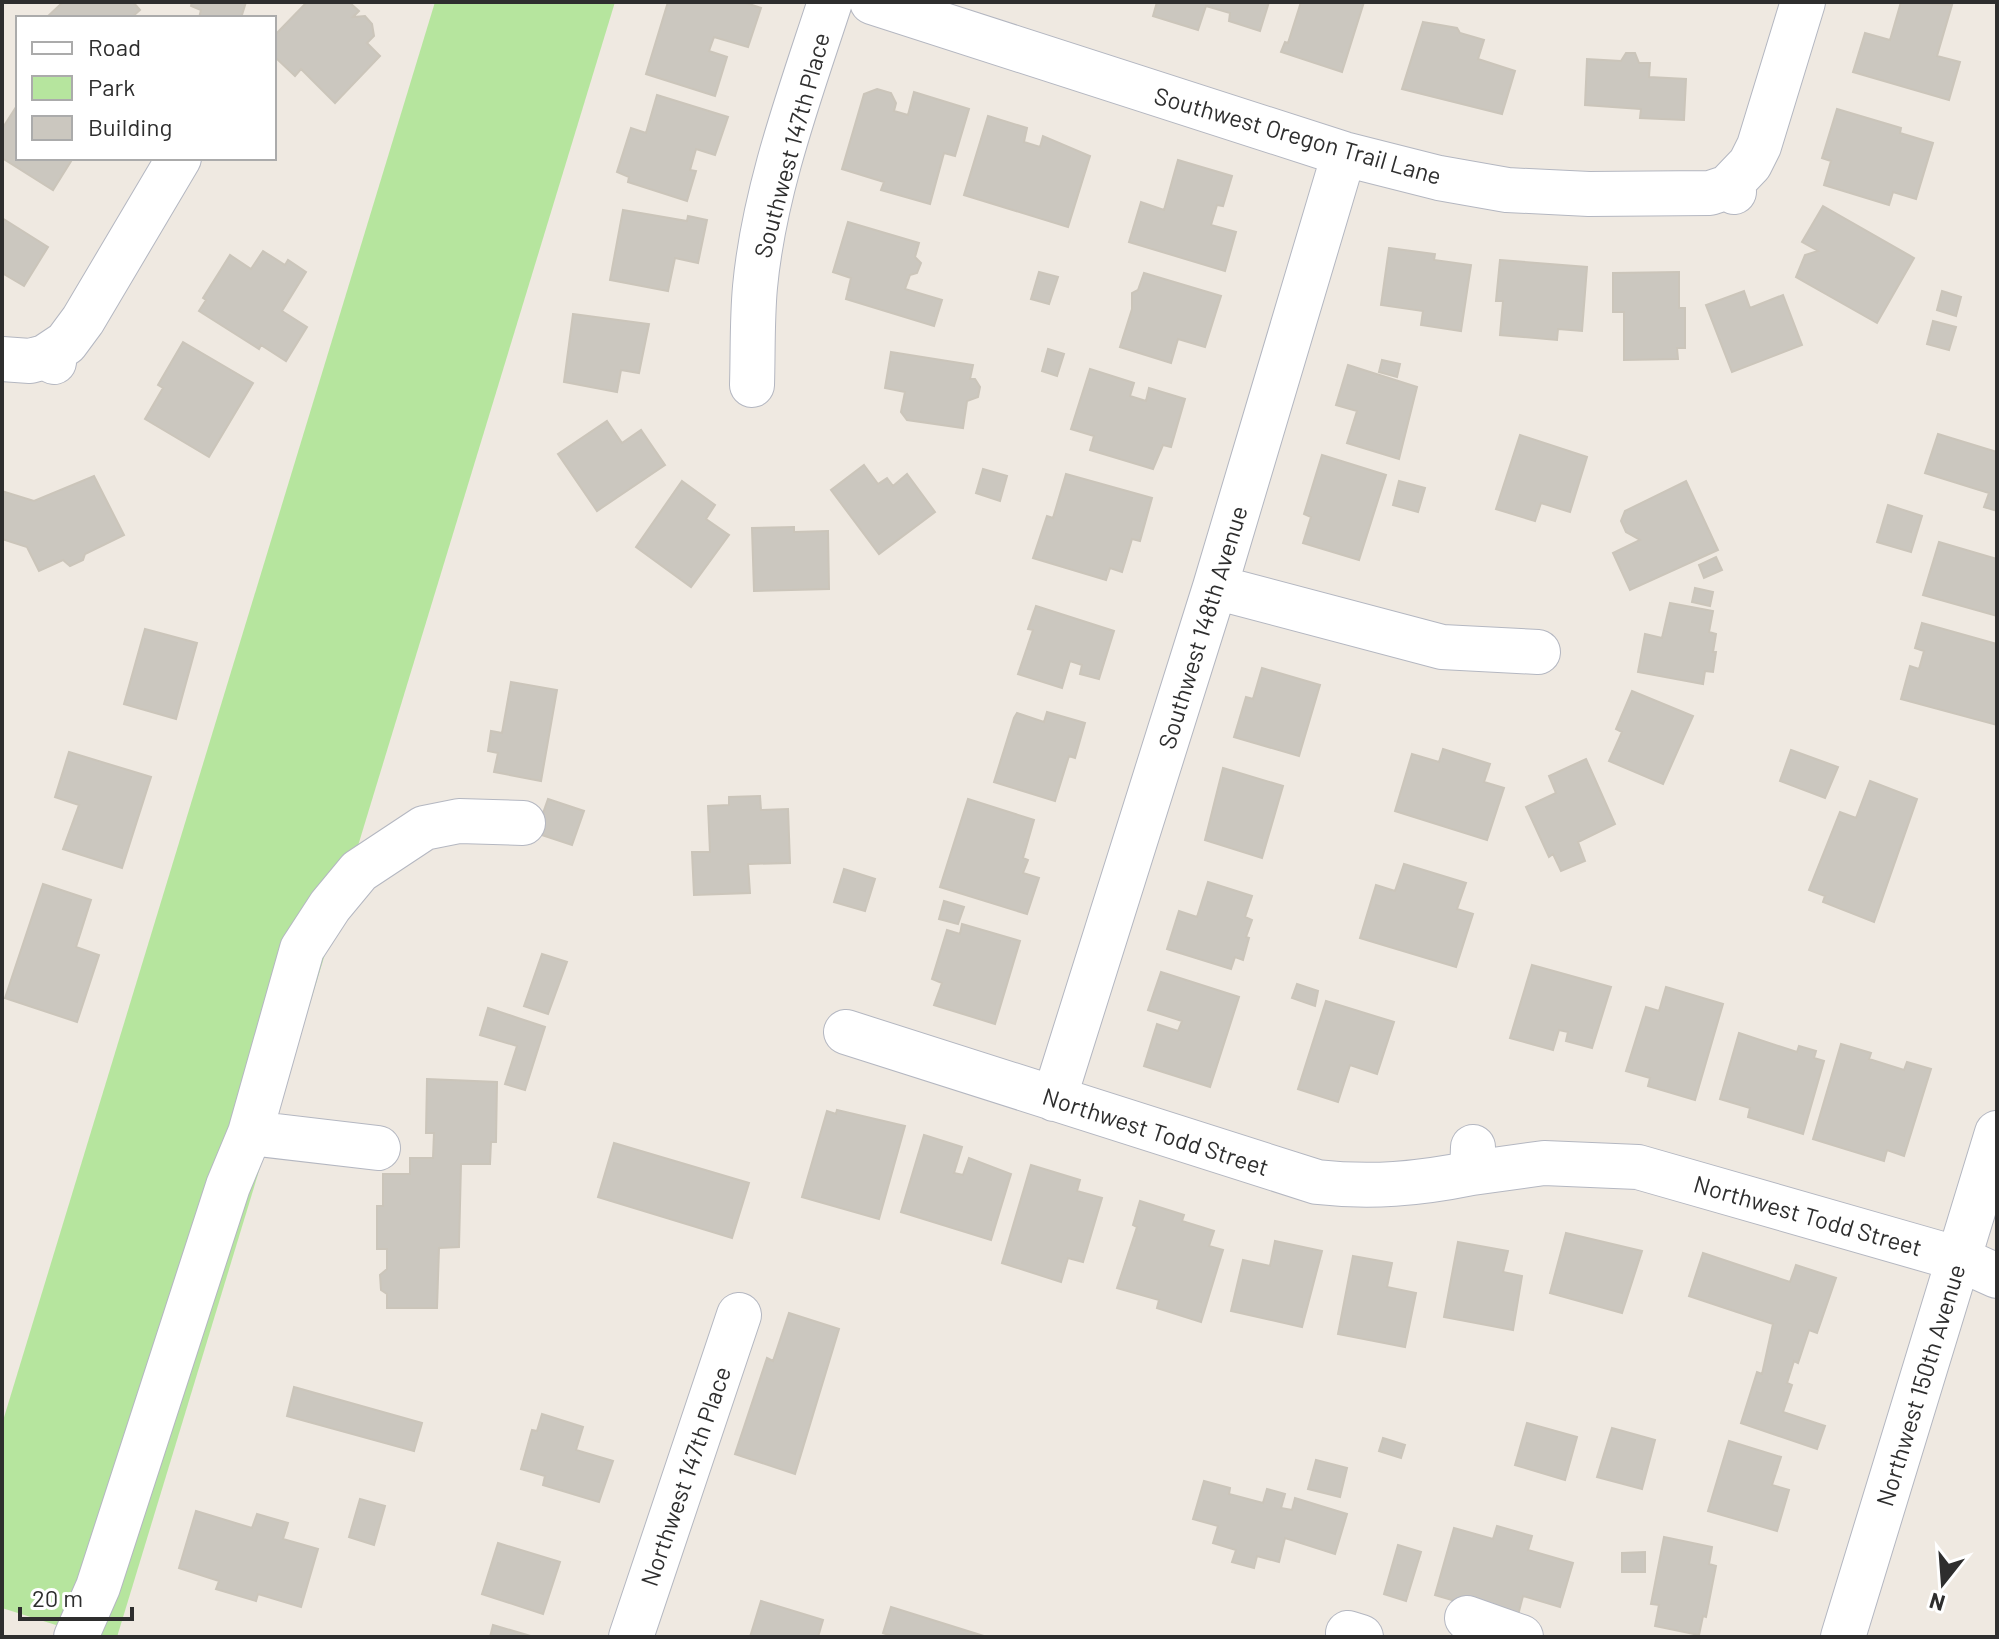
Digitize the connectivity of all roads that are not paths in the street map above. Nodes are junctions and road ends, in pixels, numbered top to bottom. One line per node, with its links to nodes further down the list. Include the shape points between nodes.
1 (830, 2): 7 (street, Southwest 147th Place, via 766,224 755,286)
2 (872, 2): 4 (street, Southwest Oregon Trail Lane)
3 (1803, 2): 4 (street, Southwest Oregon Trail Lane, via 1759,146 1731,190 1676,195 1507,190)
4 (1344, 154): 8 (street, Southwest 148th Avenue)
5 (178, 160): 6 (street, via 66,343 50,359)
6 (2, 359)
7 (752, 385)
8 (1215, 587): 9 (street, via 1442,647); 12 (street, Southwest 148th Avenue)
9 (1538, 652)
10 (523, 823): 13 (street, via 459,821 424,828 359,871 302,949)
11 (846, 1032): 12 (street, Northwest Todd Street)
12 (1054, 1099): 16 (street, Northwest Todd Street, via 1317,1182 1413,1185 1472,1160 1638,1167)
13 (250, 1133): 15 (street); 19 (street, via 98,1587)
14 (1997, 1133): 16 (street, Northwest 150th Avenue)
15 (378, 1148)
16 (1978, 1268): 22 (street, Northwest 150th Avenue)
17 (739, 1315): 20 (street, Northwest 147th Place)
18 (1467, 1618): 21 (street)
19 (76, 1637)
20 (631, 1637)
21 (1521, 1637)
22 (1843, 1637)

